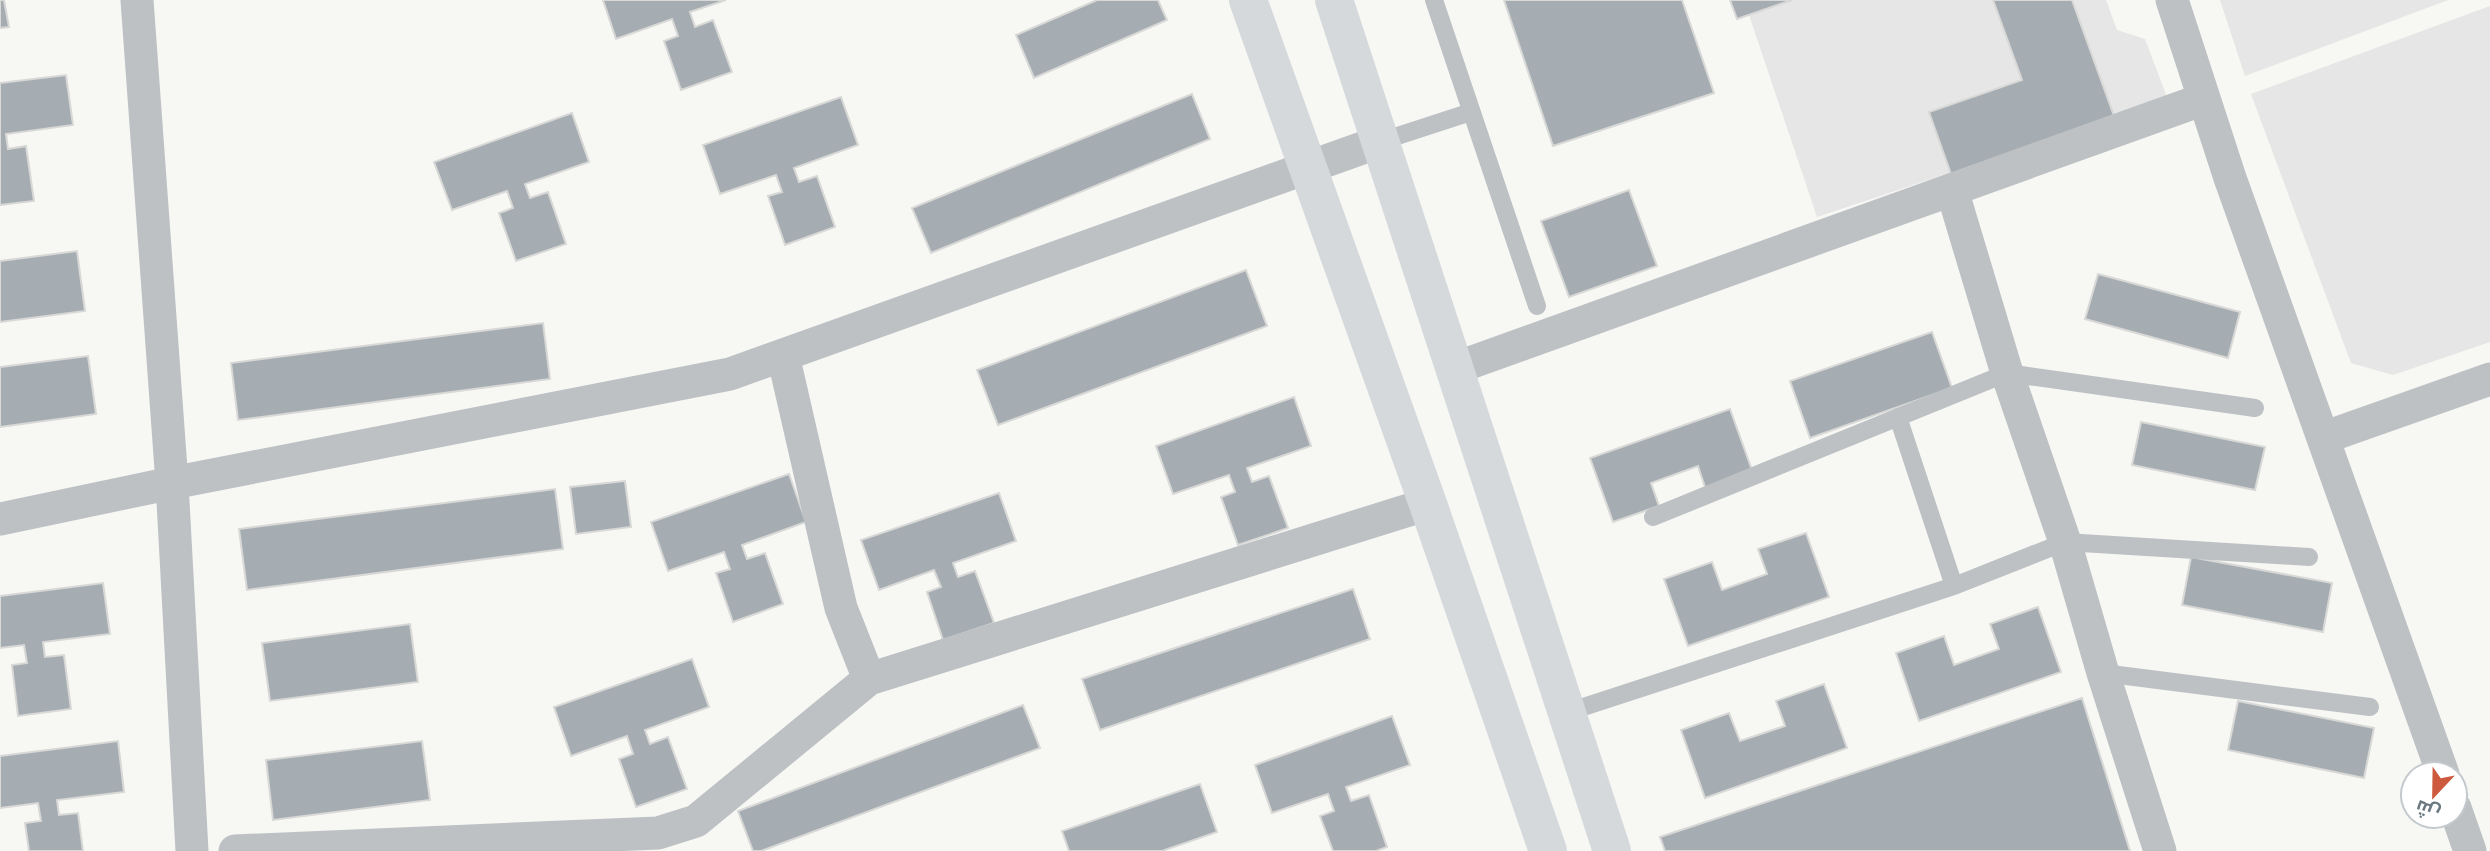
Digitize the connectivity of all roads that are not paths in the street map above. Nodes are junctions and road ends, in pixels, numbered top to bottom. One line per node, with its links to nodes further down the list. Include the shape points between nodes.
1 (137, 0): 19 (street)
2 (1248, 0): 9 (main road)
3 (1334, 0): 8 (main road)
4 (1434, 0): 7 (lane)
5 (2172, 0): 6 (street)
6 (2204, 99): 10 (street); 18 (street)
7 (1471, 112): 8 (lane); 11 (lane)
8 (1379, 142): 9 (street); 13 (main road)
9 (1309, 168): 12 (street); 20 (main road)
10 (1952, 190): 13 (street); 14 (street)
11 (1537, 306)
12 (783, 355): 19 (street, via 730,374); 27 (street, via 841,608)
13 (1453, 369): 29 (main road)
14 (2007, 373): 16 (lane); 17 (lane); 23 (street)
15 (2490, 379): 18 (street)
16 (2255, 408)
17 (1898, 417): 21 (lane); 25 (lane)
18 (2323, 438): 30 (street)
19 (172, 483): 22 (street); 32 (street)
20 (1428, 504): 27 (street); 34 (main road)
21 (1653, 517)
22 (0, 519)
23 (2065, 542): 24 (lane); 25 (lane); 26 (street)
24 (2309, 557)
25 (1954, 586): 29 (lane)
26 (2103, 673): 28 (lane); 36 (street)
27 (869, 679): 33 (street, via 696,821 657,833)
28 (2370, 708)
29 (1565, 713): 35 (main road)
30 (2438, 760)
31 (2463, 830): 37 (street)
32 (192, 851)
33 (235, 851)
34 (1548, 851)
35 (1612, 851)
36 (2160, 851)
37 (2470, 851)

